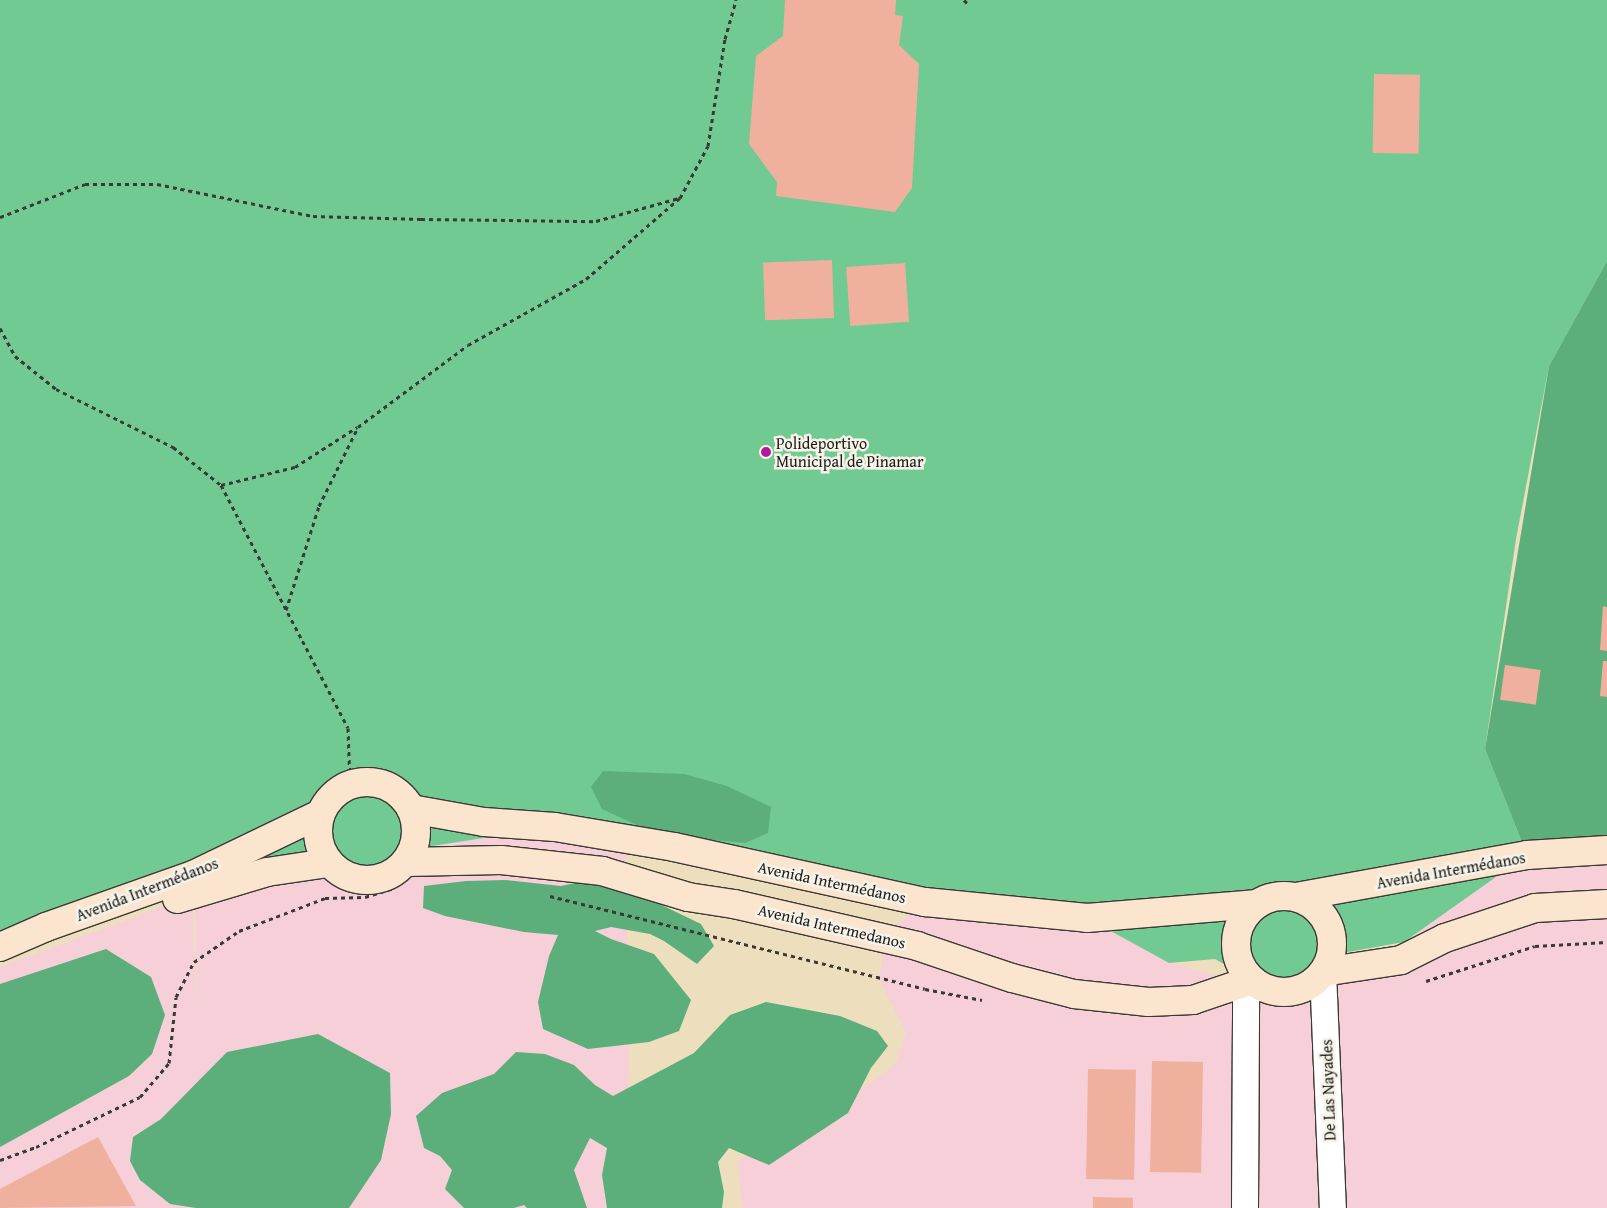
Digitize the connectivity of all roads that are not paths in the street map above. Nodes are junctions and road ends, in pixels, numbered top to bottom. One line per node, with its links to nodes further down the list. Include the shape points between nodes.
1 (411, 809): 2 (main road, via 400,794 385,785 368,781 350,784 331,795); 5 (main road, via 416,826 415,844); 7 (main road, Avenida Intermédanos, via 674,847 924,902 1087,918)
2 (320, 814): 4 (main road, via 318,839); 9 (main road, Avenida Intermédanos, via 193,875 46,927)
3 (1607, 850): 6 (main road, Avenida Intermédanos, via 1527,856)
4 (328, 863): 5 (main road, via 342,874 359,880 377,879 394,872); 10 (main road, Avenida Intermédanos, via 267,872 199,891 52,942)
5 (403, 874): 12 (main road, Avenida Intermedanos, via 501,860 602,871 688,898 734,904 909,944 1012,978 1074,994 1149,1002 1193,1000)
6 (1296, 898): 7 (main road, via 1269,898); 11 (main road, via 1309,903 1327,923 1332,946)
7 (1257, 904): 12 (main road, via 1238,928 1236,943 1241,966)
8 (1607, 904): 11 (main road, via 1535,908 1445,938 1401,960)
9 (0, 947)
10 (0, 964)
11 (1323, 972): 12 (main road, via 1310,984 1294,991 1267,989); 14 (street, De Las Nayades)
12 (1252, 980): 13 (street, via 1246,1000)
13 (1245, 1208)
14 (1333, 1208)

